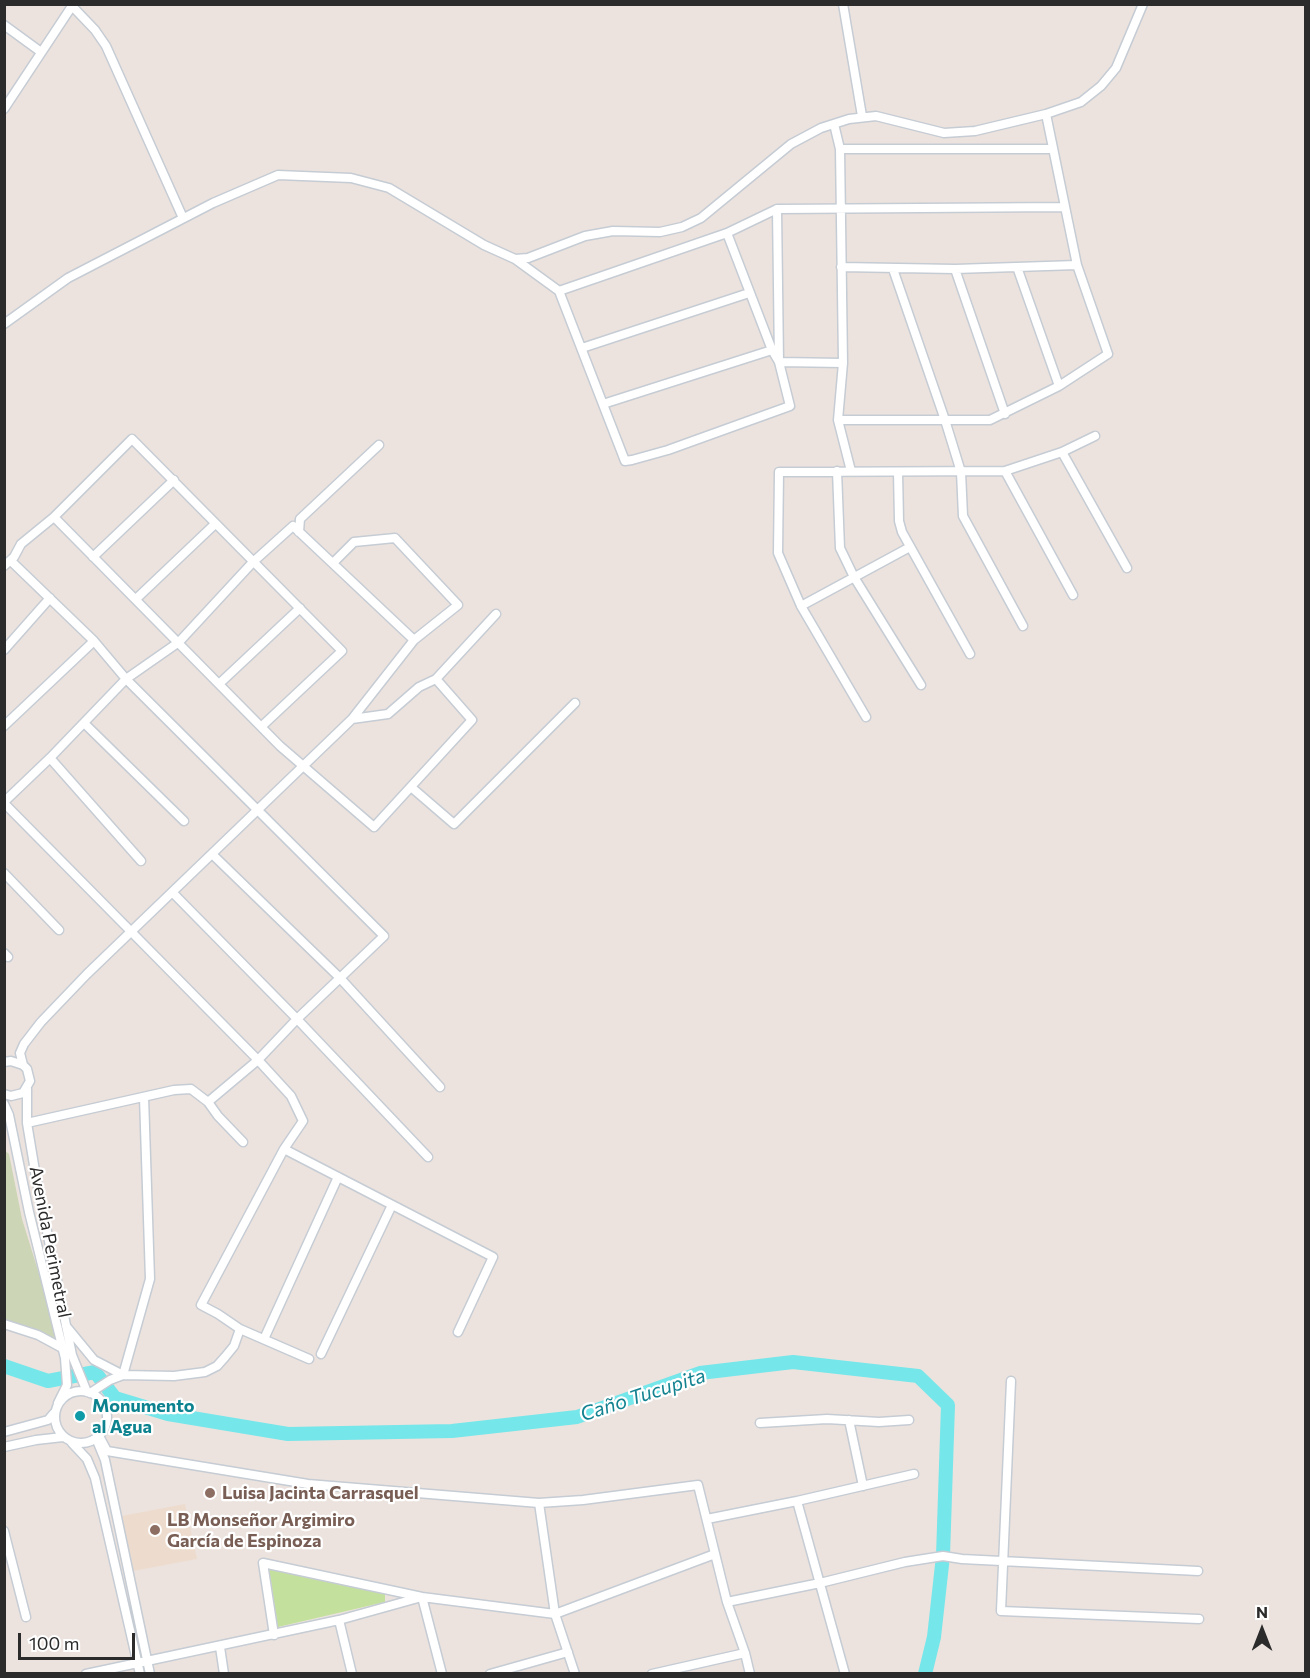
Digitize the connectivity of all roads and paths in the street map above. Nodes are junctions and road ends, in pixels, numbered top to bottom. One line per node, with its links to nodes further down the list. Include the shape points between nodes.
1 (843, 4): 7 (street)
2 (1143, 4): 6 (street, via 1116,68 1101,86 1081,102)
3 (4, 25): 4 (street)
4 (41, 52): 5 (street); 14 (street, via 72,6 106,46)
5 (4, 108)
6 (1046, 114): 7 (street, via 975,131 944,133 895,119); 10 (street)
7 (862, 116): 8 (street)
8 (834, 124): 9 (street); 16 (street, via 791,144 701,218 682,227 585,236 528,258)
9 (840, 149): 10 (street); 13 (street)
10 (1053, 149): 11 (street)
11 (1064, 207): 13 (street); 17 (street)
12 (777, 209): 13 (street); 15 (street); 27 (street)
13 (840, 209): 18 (street)
14 (183, 218): 16 (street, via 278,175 351,178 389,188); 24 (street, via 68,278)
15 (727, 233): 22 (street); 23 (street)
16 (515, 259): 22 (street)
17 (1077, 265): 19 (street); 29 (street, via 1108,354)
18 (841, 267): 20 (street); 28 (street)
19 (1017, 267): 21 (street); 29 (street)
20 (893, 269): 21 (street); 33 (street)
21 (955, 269): 31 (street)
22 (559, 291): 25 (street)
23 (749, 293): 25 (street); 26 (street)
24 (4, 324)
25 (582, 348): 30 (street)
26 (772, 350): 27 (street); 30 (street)
27 (779, 363): 28 (street); 30 (street, via 790,406 632,460 625,461)
28 (843, 363): 32 (street)
29 (1059, 386): 31 (street)
30 (603, 404)
31 (1005, 414): 33 (street, via 990,420)
32 (838, 420): 33 (street); 38 (street)
33 (945, 420): 41 (street)
34 (1095, 436): 36 (street)
35 (379, 445): 45 (street, via 300,519)
36 (1062, 452): 39 (street); 51 (street)
37 (837, 471): 38 (street); 52 (street, via 840,548); 56 (street, via 779,471 778,553)
38 (851, 471): 40 (street)
39 (1005, 471): 41 (street); 53 (street)
40 (898, 472): 41 (street); 46 (street, via 899,521)
41 (961, 472): 59 (street, via 963,516)
42 (174, 480): 43 (street, via 132,439); 44 (street); 47 (street)
43 (54, 517): 47 (street); 49 (street, via 21,544)
44 (215, 524): 48 (street); 55 (street)
45 (299, 532): 48 (street, via 293,526); 50 (street)
46 (910, 548): 52 (street); 64 (street)
47 (93, 557): 55 (street)
48 (253, 562): 57 (street); 62 (street)
49 (8, 563): 54 (street)
50 (333, 563): 61 (street); 61 (street, Avenida Perimetral, via 354,542 395,538 458,604)
51 (1126, 568)
52 (854, 577): 56 (street); 68 (street)
53 (1072, 596)
54 (50, 598): 60 (street); 63 (street)
55 (136, 599): 62 (street)
56 (801, 606): 70 (street)
57 (300, 608): 67 (street); 74 (street, via 342,651)
58 (496, 614): 65 (street)
59 (1023, 626)
60 (94, 640): 66 (street); 73 (street)
61 (414, 640): 71 (street, Avenida Perimetral)
62 (179, 642): 66 (street); 67 (street)
63 (4, 650)
64 (970, 654)
65 (436, 679): 71 (street, via 419,687 388,714); 77 (street, via 472,720)
66 (126, 680): 72 (street); 79 (street)
67 (219, 684): 74 (street)
68 (921, 685)
69 (575, 703): 77 (street, via 454,824)
70 (866, 717)
71 (352, 719): 76 (street, Avenida Perimetral)
72 (84, 723): 75 (street); 80 (street)
73 (4, 726)
74 (262, 726): 76 (street)
75 (50, 758): 78 (street); 82 (street)
76 (302, 765): 77 (street, via 374,827); 79 (street, Avenida Perimetral)
77 (411, 787)
78 (4, 803): 86 (street)
79 (257, 810): 81 (street, Avenida Perimetral); 87 (street, via 384,936)
80 (184, 821)
81 (212, 854): 84 (street, Avenida Perimetral); 87 (street)
82 (141, 861)
83 (4, 873): 85 (street)
84 (172, 892): 86 (street, Avenida Perimetral); 88 (street)
85 (59, 930)
86 (131, 932): 89 (street); 91 (street, Avenida Perimetral, via 29,1035 20,1053)
87 (340, 978): 88 (street); 92 (street)
88 (297, 1019): 89 (street); 101 (street)
89 (258, 1060): 96 (street); 100 (street, via 291,1096 303,1121)
90 (5, 1062): 91 (street)
91 (23, 1065): 93 (street, Avenida Perimetral, via 30,1074)
92 (440, 1087)
93 (27, 1089): 94 (street, via 17,1095); 98 (street, Avenida Perimetral)
94 (4, 1094)
95 (144, 1097): 96 (street, via 191,1089); 98 (street); 112 (street, via 150,1279)
96 (208, 1102): 99 (street)
97 (4, 1104): 109 (street, Avenida Perimetral)
98 (27, 1123): 105 (street, Avenida Perimetral)
99 (243, 1142)
100 (284, 1149): 102 (street); 106 (street, via 201,1305)
101 (428, 1157)
102 (338, 1178): 103 (street); 108 (street)
103 (392, 1205): 107 (street, via 493,1257); 110 (street)
104 (4, 1324): 109 (street)
105 (66, 1326): 112 (street, via 94,1360); 114 (street, Avenida Perimetral, via 76,1368)
106 (240, 1329): 108 (street); 112 (street, via 234,1346 217,1366 205,1372)
107 (458, 1332)
108 (264, 1340): 111 (street)
109 (62, 1348): 115 (street, Avenida Perimetral, via 68,1380)
110 (321, 1354)
111 (309, 1359)
112 (123, 1375): 114 (street)
113 (1011, 1381): 132 (street)
114 (89, 1392): 115 (street, via 71,1393); 122 (street, via 102,1401 107,1415)
115 (58, 1403): 116 (street)
116 (54, 1412): 120 (street, via 48,1420); 121 (street, via 55,1426)
117 (849, 1420): 118 (street); 119 (street); 126 (street)
118 (909, 1420)
119 (759, 1423)
120 (4, 1432)
121 (63, 1437): 123 (street); 124 (street)
122 (98, 1438): 123 (street, via 85,1444); 128 (street, via 107,1451 297,1482); 145 (street)
123 (72, 1443): 145 (street, via 87,1459 95,1478)
124 (4, 1447)
125 (914, 1474): 126 (street)
126 (863, 1486): 127 (street)
127 (797, 1501): 129 (street); 134 (street)
128 (539, 1503): 129 (street, via 698,1485); 137 (street)
129 (707, 1519): 131 (street)
130 (4, 1531): 138 (street)
131 (715, 1554): 136 (street); 137 (street)
132 (1002, 1560): 133 (street); 134 (street, via 943,1556); 139 (street, via 1000,1611)
133 (1198, 1571)
134 (820, 1584): 136 (street); 157 (street)
135 (422, 1597): 137 (street); 140 (street); 141 (street, via 263,1563); 152 (street)
136 (727, 1602): 144 (street)
137 (555, 1614): 143 (street)
138 (26, 1617)
139 (1199, 1619)
140 (339, 1620): 141 (street); 151 (street)
141 (274, 1635): 142 (street)
142 (220, 1647): 145 (street); 150 (street)
143 (568, 1652): 153 (street); 154 (street)
144 (745, 1653): 146 (street); 156 (street)
145 (142, 1661): 147 (street); 148 (street); 149 (street)
146 (664, 1672): 155 (street)
147 (86, 1674)
148 (140, 1674)
149 (150, 1674)
150 (224, 1674)
151 (352, 1674)
152 (442, 1674)
153 (490, 1674)
154 (575, 1674)
155 (652, 1674)
156 (750, 1674)
157 (845, 1674)

